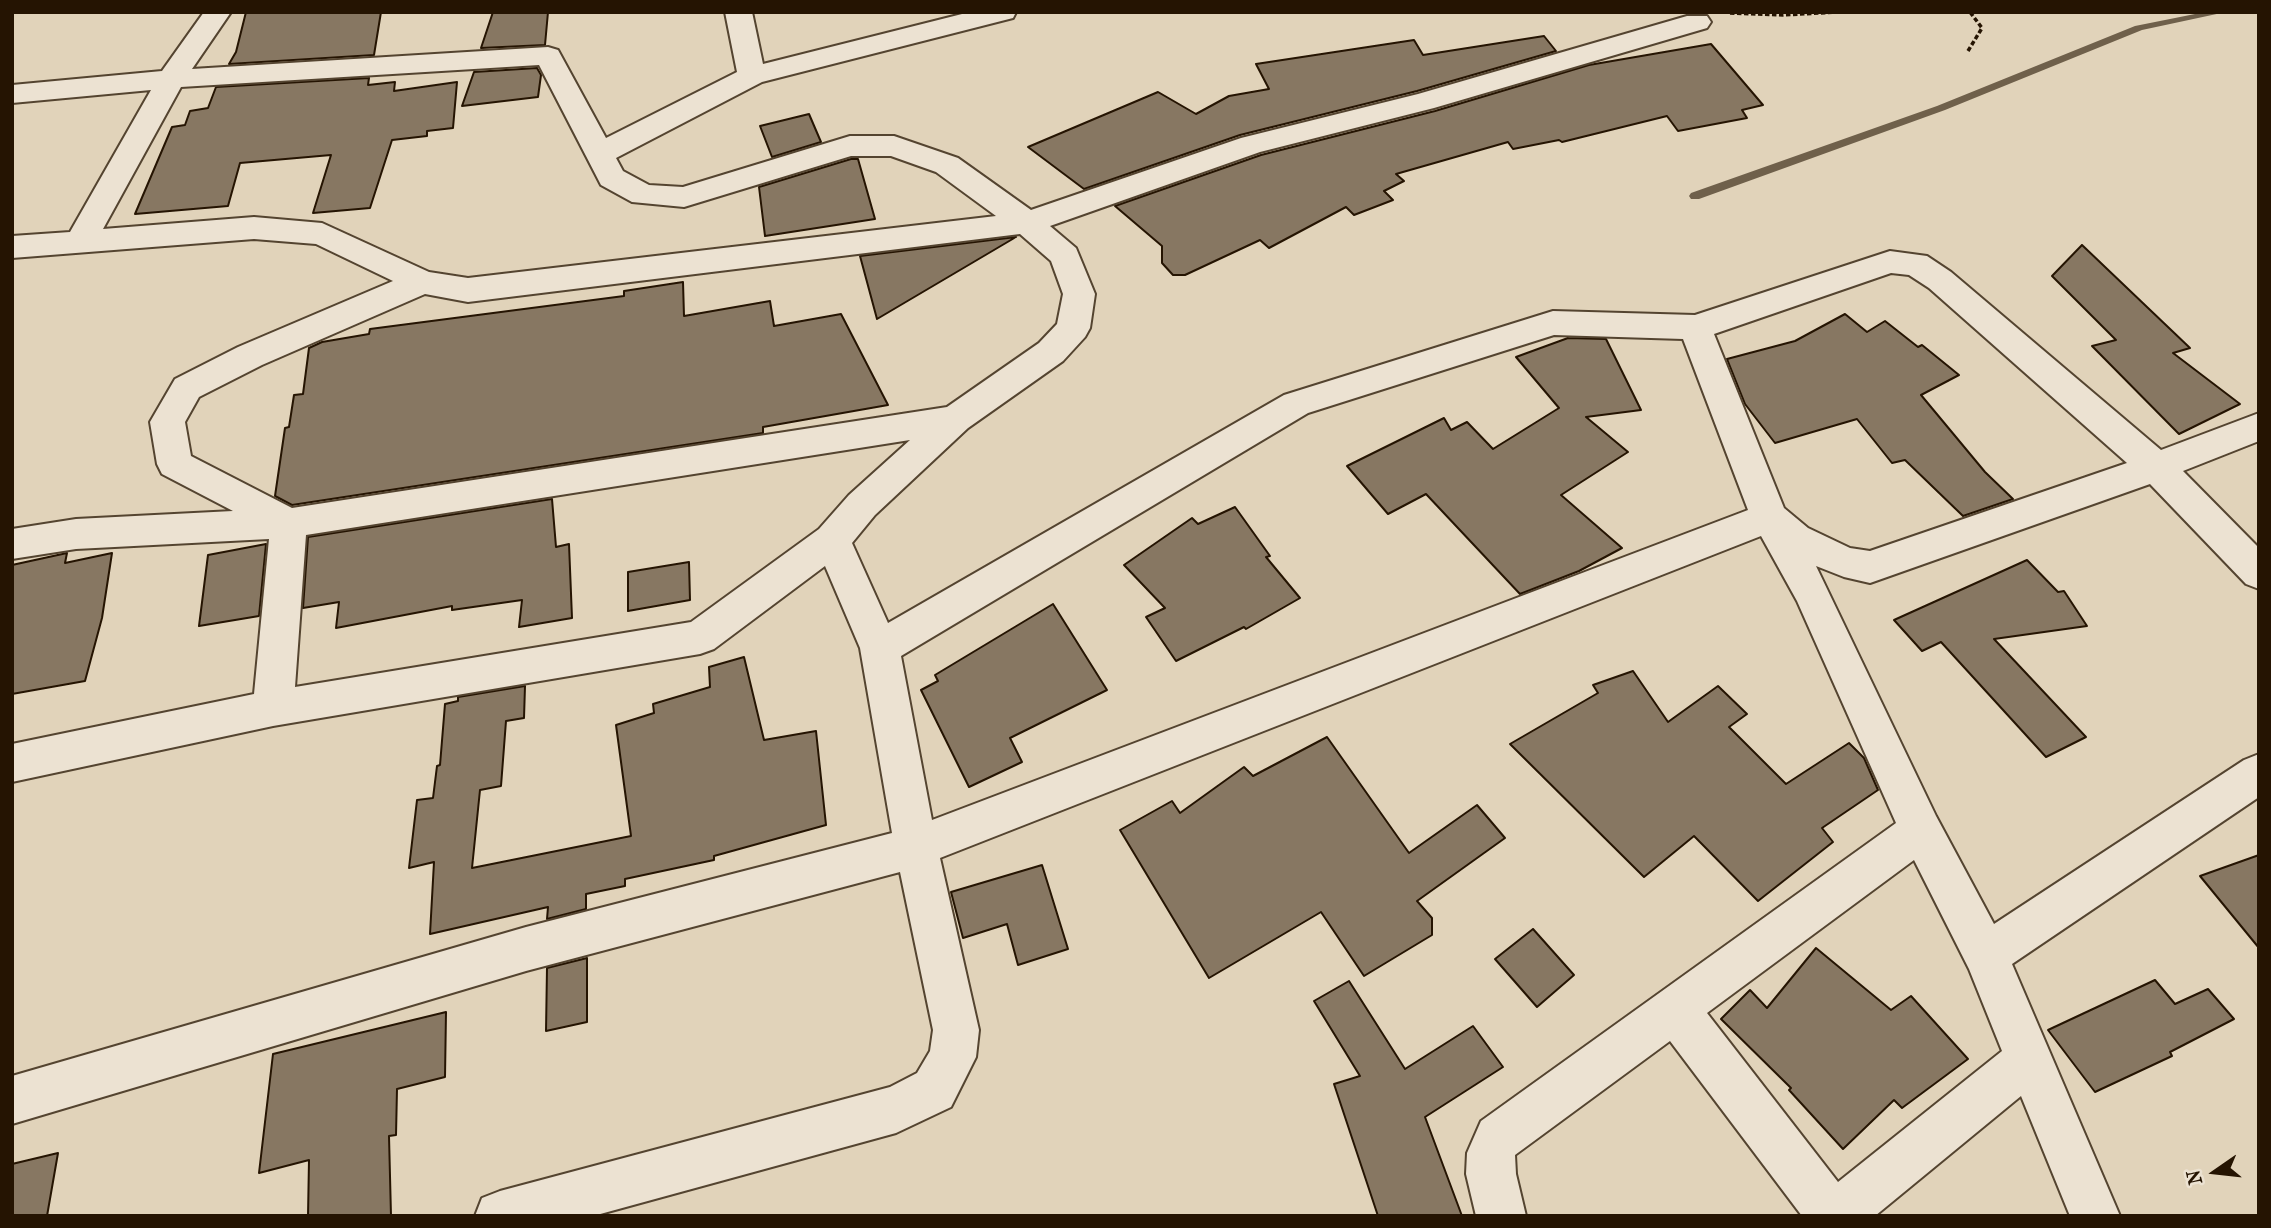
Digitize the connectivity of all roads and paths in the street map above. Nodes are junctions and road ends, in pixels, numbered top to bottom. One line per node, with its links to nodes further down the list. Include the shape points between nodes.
1 (218, 12): 9 (street)
2 (738, 12): 8 (street)
3 (1003, 12): 8 (street)
4 (1837, 12): 6 (path, via 1726,13)
5 (1970, 12): 7 (path, via 1982,28)
6 (1697, 22): 12 (street, via 1424,102 1251,145)
7 (1968, 51)
8 (752, 76): 11 (street)
9 (171, 79): 10 (street); 11 (street, via 548,56); 13 (street)
10 (12, 94)
11 (598, 154): 12 (street, via 612,178 643,195 684,197 850,146 894,146 947,165)
12 (1027, 223): 15 (street, via 468,290); 17 (street, via 1065,256 1079,294 1073,328 1051,352)
13 (80, 242): 14 (street); 15 (street, via 254,228 323,234)
14 (12, 247)
15 (422, 282): 21 (street, via 187,388 167,422 175,464)
16 (1695, 327): 19 (street, via 1890,262 1916,264); 20 (street); 25 (street, via 1553,323 1296,404)
17 (956, 419): 21 (street); 22 (street, via 862,505)
18 (2259, 426): 19 (street)
19 (2156, 467): 20 (street, via 1870,566 1844,562 1795,539); 24 (street)
20 (1769, 517): 29 (street, via 1813,595); 30 (street)
21 (289, 523): 23 (street, via 76,534); 26 (street)
22 (832, 540): 25 (street); 26 (street, via 700,637)
23 (12, 544)
24 (2259, 573)
25 (880, 648): 30 (street)
26 (273, 708): 27 (street)
27 (12, 763)
28 (2259, 773): 31 (street)
29 (1921, 830): 31 (street); 32 (street)
30 (916, 847): 34 (street, via 526,949); 35 (street, via 957,1030 953,1057 934,1090 897,1109)
31 (1986, 956): 33 (street)
32 (1675, 1009): 36 (street, via 1498,1138 1491,1153 1491,1174); 37 (street)
33 (2028, 1060): 37 (street); 38 (street)
34 (12, 1100)
35 (500, 1216)
36 (1501, 1216)
37 (1834, 1216)
38 (2095, 1216)

